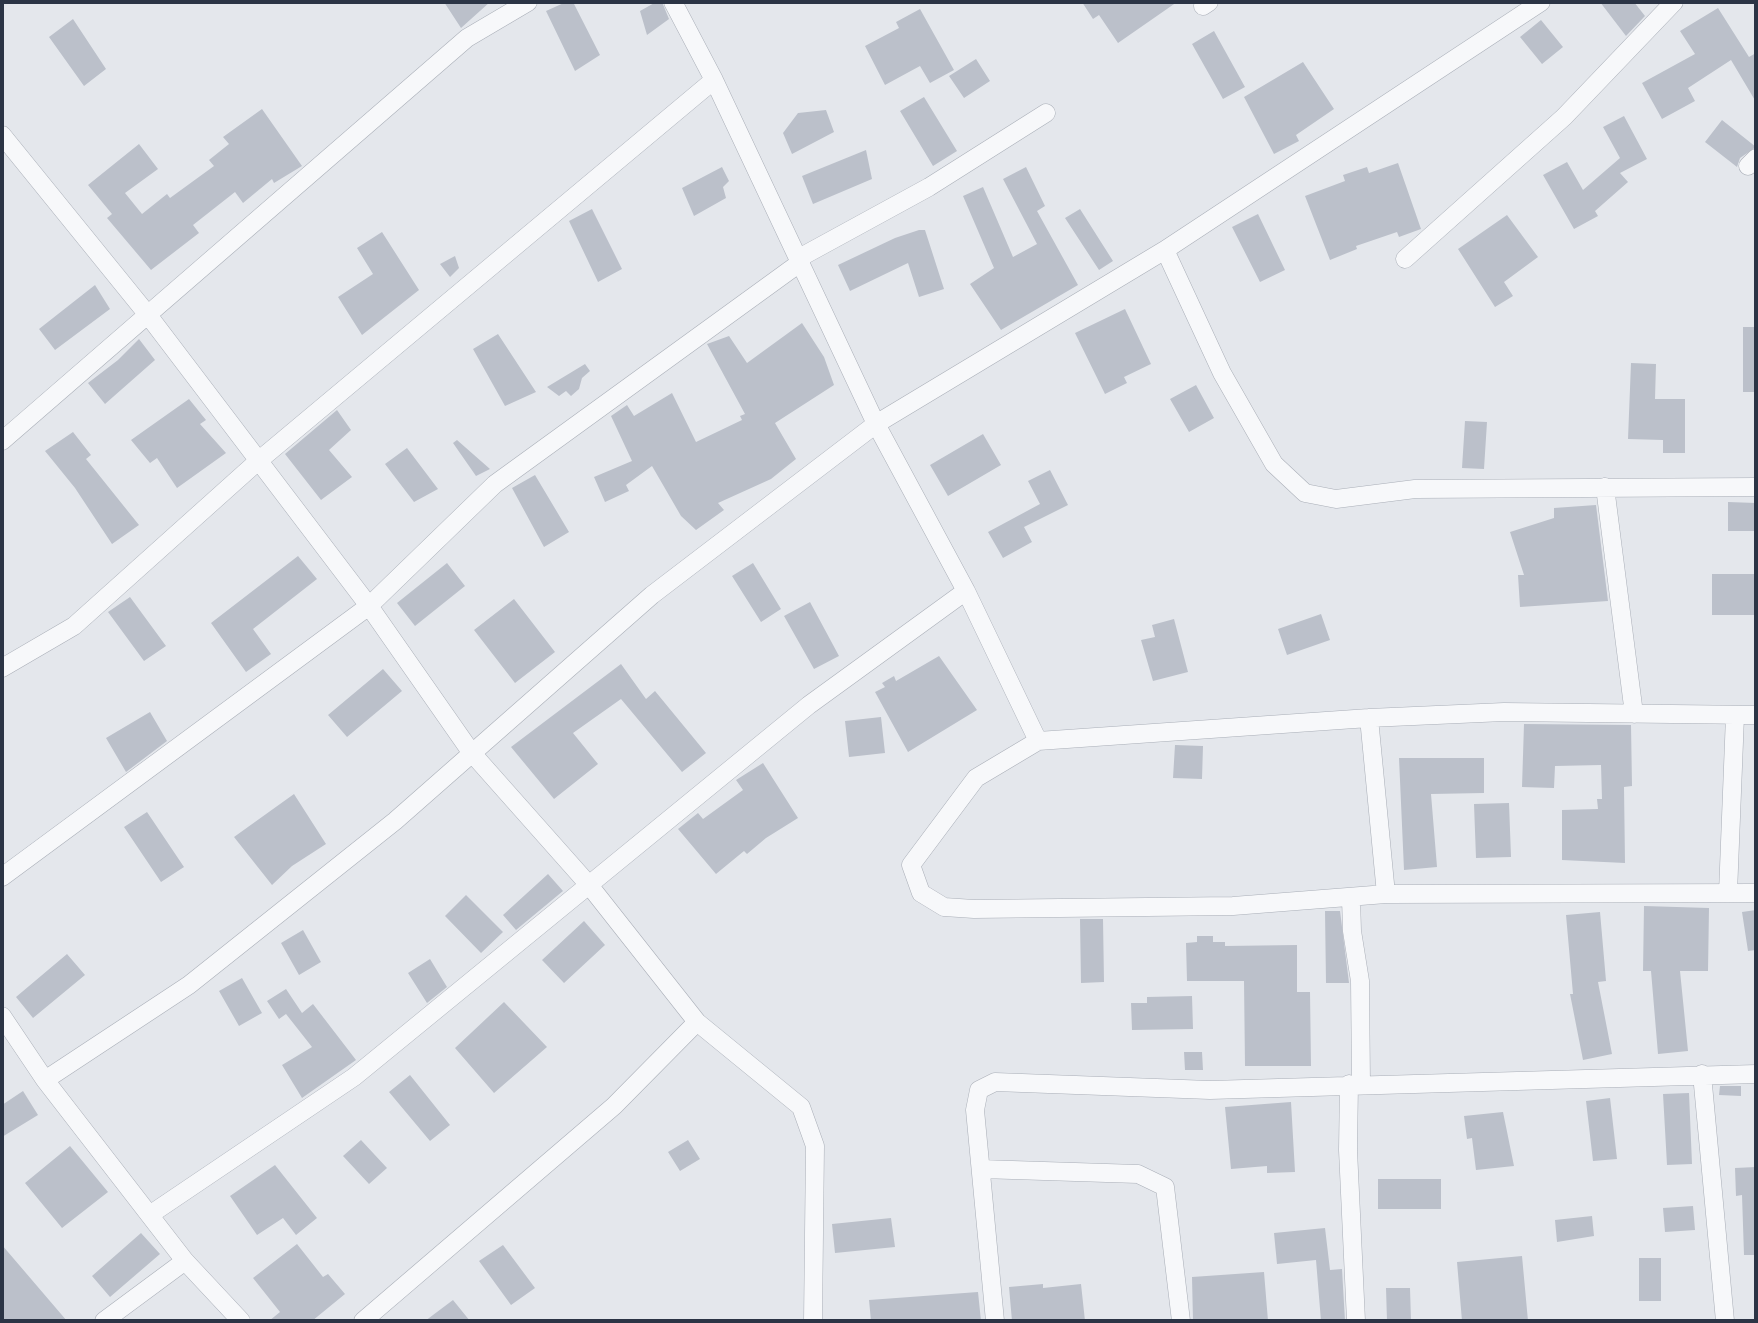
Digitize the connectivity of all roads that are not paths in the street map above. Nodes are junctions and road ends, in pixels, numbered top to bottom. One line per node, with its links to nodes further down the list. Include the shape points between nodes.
1 (528, 2): 11 (street, via 467,38)
2 (673, 2): 5 (street)
3 (1541, 2): 8 (street)
4 (1674, 2): 9 (street, via 1564,117)
5 (714, 80): 10 (street); 14 (street)
6 (1046, 113): 10 (street, via 929,187)
7 (2, 135): 11 (street)
8 (1165, 250): 12 (street); 15 (street, via 1222,373 1261,442 1274,464 1305,493 1336,499 1415,489)
9 (1405, 259)
10 (800, 260): 12 (street); 18 (street, via 495,484)
11 (148, 315): 13 (street); 14 (street)
12 (876, 424): 17 (street); 25 (street, via 652,595)
13 (2, 441)
14 (257, 462): 18 (street); 19 (street, via 74,626)
15 (1605, 487): 16 (street); 20 (street)
16 (1756, 487)
17 (966, 591): 24 (street); 27 (street, via 809,705)
18 (369, 606): 25 (street); 26 (street)
19 (2, 668)
20 (1634, 714): 22 (street); 23 (street, via 1504,712)
21 (1756, 715): 22 (street)
22 (1735, 716): 28 (street)
23 (1369, 718): 24 (street); 30 (street)
24 (1038, 741): 31 (street, via 976,778 911,865 921,892 944,907 974,909 1233,906)
25 (471, 752): 27 (street); 36 (street, via 395,821 188,985)
26 (2, 877)
27 (589, 885): 33 (street); 39 (street, via 354,1077)
28 (1728, 893): 29 (street); 30 (street)
29 (1756, 893)
30 (1386, 894): 31 (street)
31 (1351, 898): 37 (street, via 1360,982)
32 (2, 1016): 36 (street)
33 (698, 1022): 43 (street, via 614,1106); 44 (street, via 800,1107 815,1146)
34 (1702, 1074): 35 (street); 37 (street); 48 (street)
35 (1756, 1074)
36 (45, 1080): 39 (street)
37 (1355, 1084): 38 (street, via 1210,1090 995,1082 979,1090 975,1110); 47 (street, via 1348,1150)
38 (981, 1169): 45 (street); 46 (street, via 1138,1174 1164,1187)
39 (151, 1214): 40 (street)
40 (185, 1261): 41 (street); 42 (street)
41 (104, 1321)
42 (241, 1321)
43 (363, 1321)
44 (813, 1321)
45 (995, 1321)
46 (1181, 1321)
47 (1356, 1321)
48 (1725, 1321)

